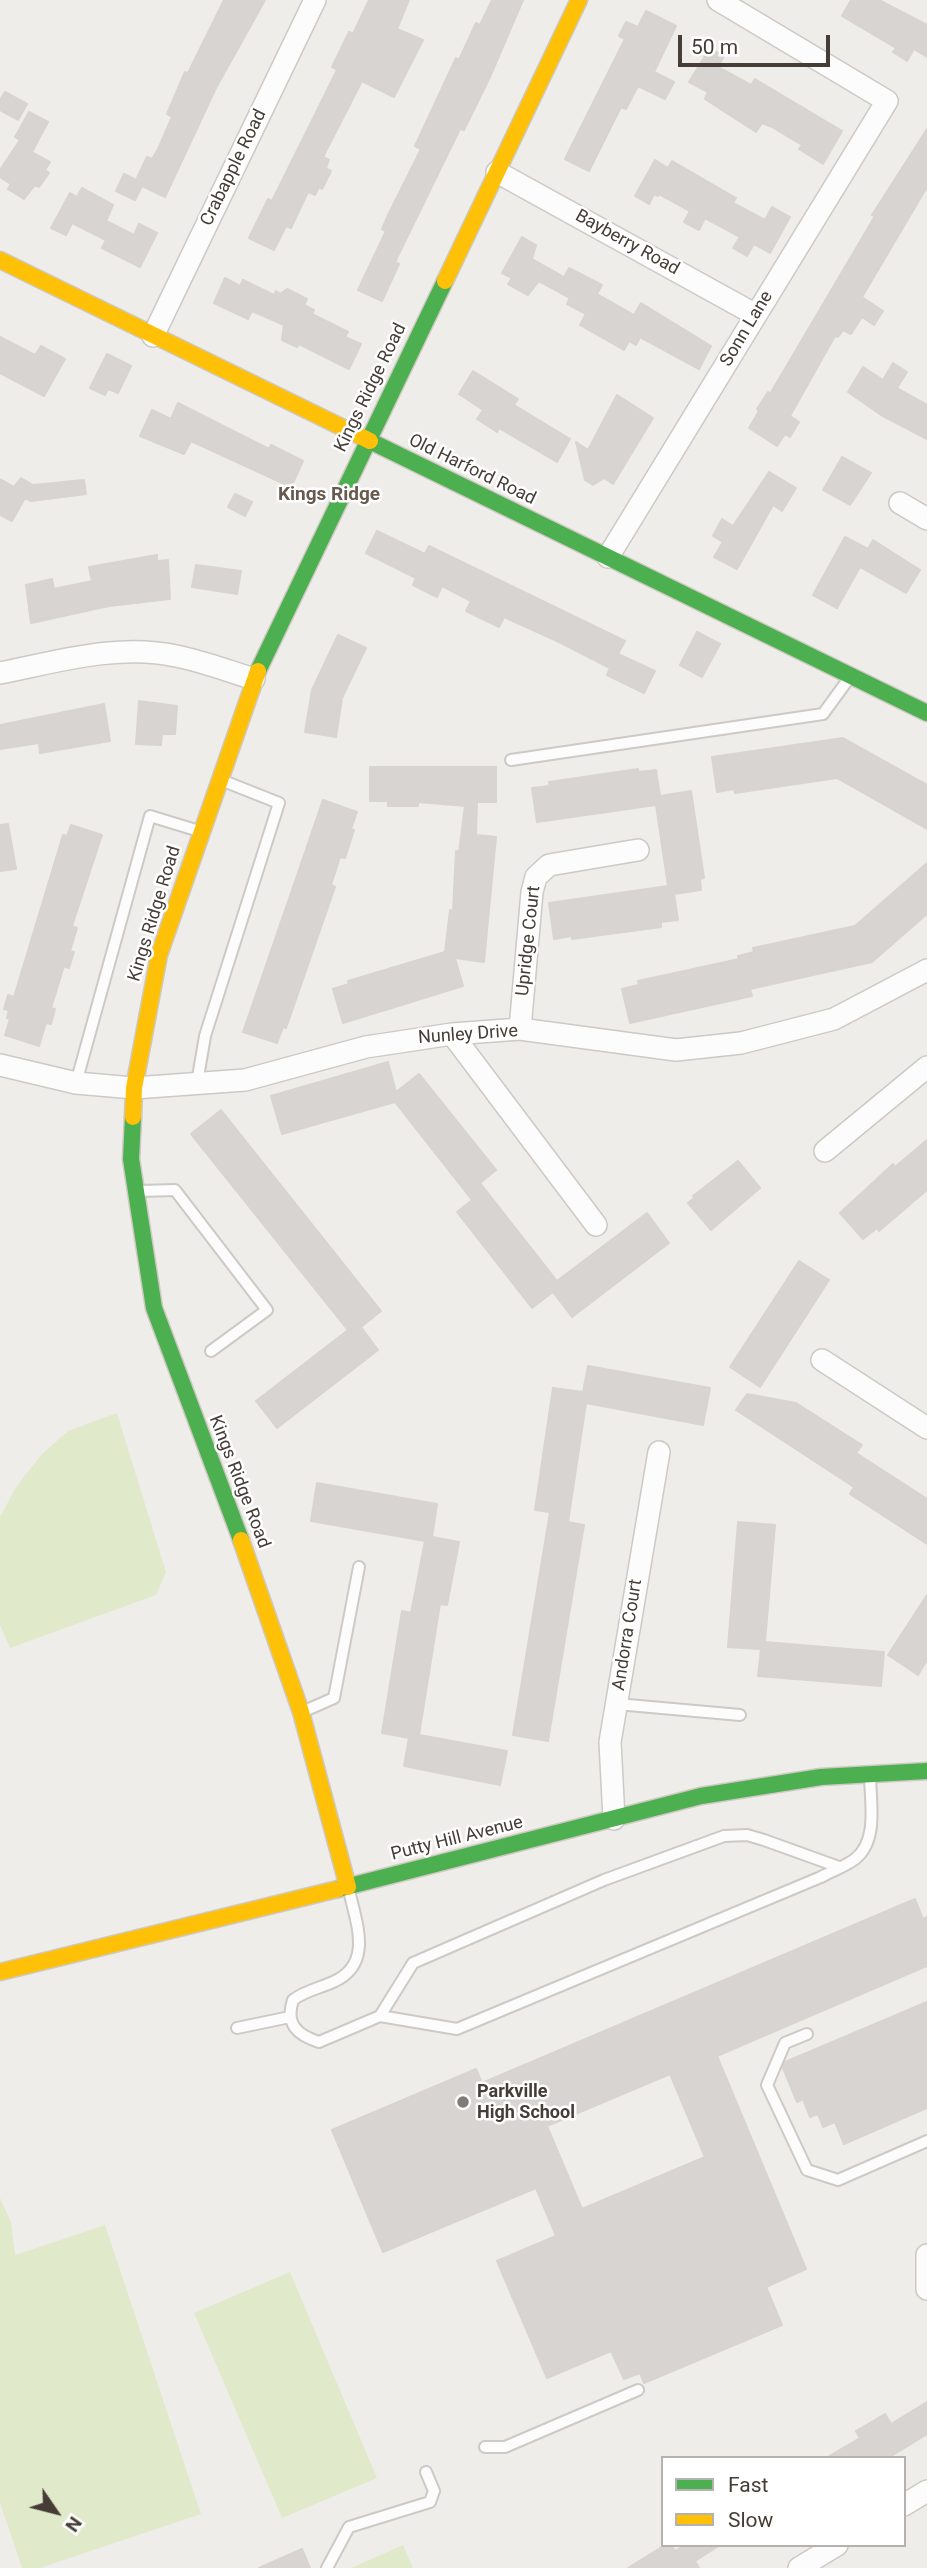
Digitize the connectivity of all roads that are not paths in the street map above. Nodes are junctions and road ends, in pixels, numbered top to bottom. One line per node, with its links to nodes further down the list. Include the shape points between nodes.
1 (315, 0): 7 (street, Crabapple Road)
2 (579, 0): 4 (street, Kings Ridge Road)
3 (718, 0): 6 (street, Sonn Lane, via 887,101)
4 (498, 172): 6 (street, Bayberry Road); 8 (street, Kings Ridge Road)
5 (0, 260): 7 (street, Old Harford Road)
6 (756, 314): 11 (street, Sonn Lane)
7 (153, 336): 8 (street, Old Harford Road)
8 (367, 440): 11 (street, Old Harford Road); 14 (street, Kings Ridge Road)
9 (900, 503): 10 (street)
10 (927, 519)
11 (608, 557): 13 (street, Old Harford Road)
12 (0, 673): 14 (street, via 125,653 175,655)
13 (852, 674): 15 (street, Old Harford Road); 16 (lane, via 823,714)
14 (254, 678): 17 (street, Kings Ridge Road)
15 (927, 713)
16 (511, 760)
17 (218, 779): 18 (street, Kings Ridge Road); 26 (lane, via 279,803 205,1036)
18 (201, 831): 25 (lane, via 150,816); 27 (street, Kings Ridge Road, via 159,955)
19 (638, 850): 21 (street, Upridge Court, via 549,865 536,877)
20 (927, 970): 21 (street, Nunley Drive, via 834,1019 741,1043 668,1050)
21 (520, 1030): 22 (street, Nunley Drive)
22 (453, 1034): 26 (street, Nunley Drive, via 366,1046 245,1080); 30 (street)
23 (0, 1065): 25 (street, Nunley Drive)
24 (927, 1067): 28 (street)
25 (76, 1083): 27 (street, Nunley Drive)
26 (197, 1083): 27 (street, Nunley Drive)
27 (134, 1088): 29 (street, Kings Ridge Road, via 131,1159)
28 (825, 1151)
29 (135, 1192): 31 (lane, via 175,1190 267,1310); 37 (street, Kings Ridge Road, via 154,1308)
30 (596, 1225)
31 (211, 1351)
32 (822, 1360): 33 (street)
33 (923, 1419)
34 (659, 1452): 36 (street, Andorra Court)
35 (359, 1567): 37 (lane, via 334,1698)
36 (617, 1704): 38 (lane); 41 (street, Andorra Court, via 610,1742)
37 (301, 1712): 43 (street, Kings Ridge Road)
38 (740, 1715)
39 (927, 1771): 40 (street, Putty Hill Avenue)
40 (870, 1774): 41 (street, Putty Hill Avenue, via 738,1788); 42 (lane, via 867,1845)
41 (614, 1819): 43 (street, Putty Hill Avenue)
42 (839, 1867): 45 (lane, via 457,2029); 45 (lane, via 747,1835 724,1836 604,1880 413,1963)
43 (348, 1887): 44 (street, Putty Hill Avenue); 46 (lane, via 361,1945 358,1961 343,1977 296,1997)
44 (0, 1972)
45 (380, 2016): 46 (lane, via 318,2042 298,2032)
46 (290, 2017): 47 (lane)
47 (237, 2028)
48 (807, 2034): 49 (lane, via 785,2043 767,2085 807,2169 838,2180)
49 (927, 2141)
50 (927, 2255): 51 (street)
51 (927, 2289)
52 (639, 2390): 53 (lane, via 505,2447)
53 (485, 2447)
54 (426, 2472): 58 (lane, via 434,2491 430,2502 349,2527)
55 (927, 2491): 56 (street)
56 (906, 2504)
57 (834, 2547): 59 (street)
58 (327, 2568)
59 (799, 2568)

